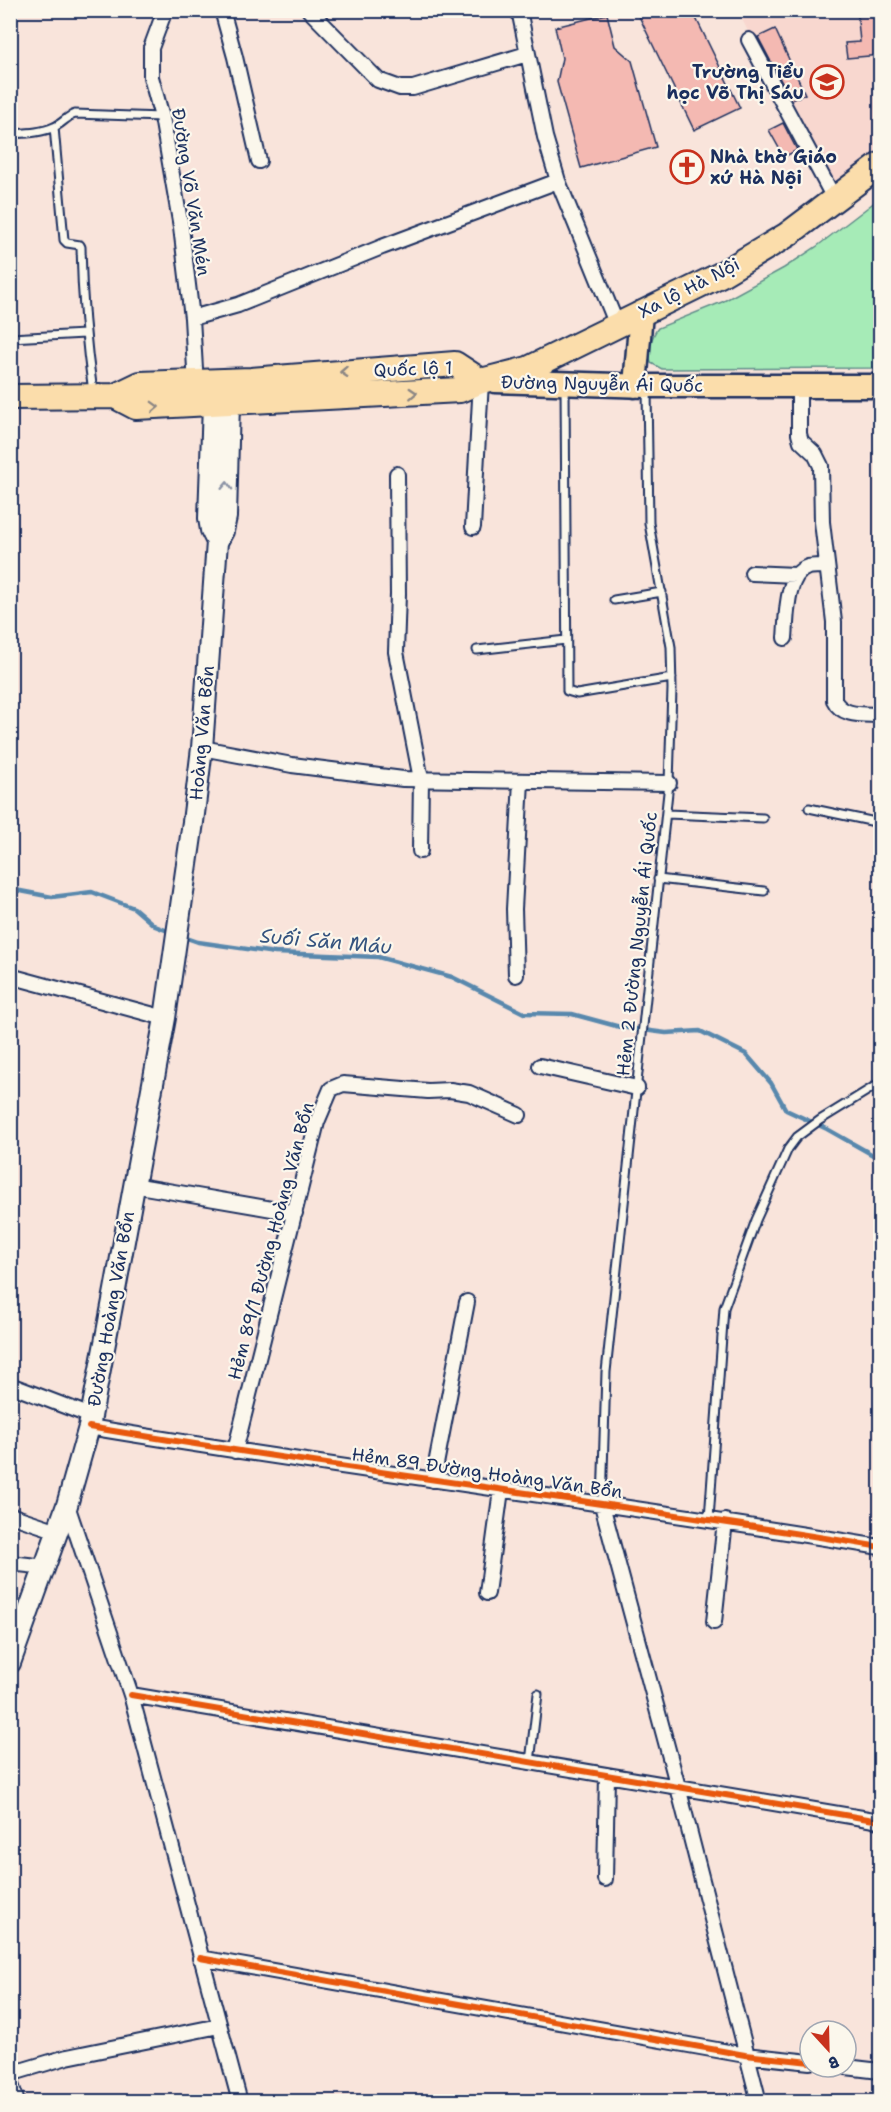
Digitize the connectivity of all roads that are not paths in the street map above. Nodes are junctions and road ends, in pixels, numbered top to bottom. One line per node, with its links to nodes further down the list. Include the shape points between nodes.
1 (165, 10): 7 (street, Đường Võ Văn Mén, via 151,48 151,77)
2 (222, 10): 10 (street)
3 (309, 10): 6 (street, via 378,80 400,88 413,88)
4 (519, 10): 6 (street)
5 (749, 40): 13 (street)
6 (527, 54): 12 (street)
7 (162, 117): 8 (lane, via 75,114); 15 (street, Đường Võ Văn Mén)
8 (54, 127): 9 (lane, via 43,132); 17 (lane, via 64,240 81,247)
9 (10, 134)
10 (260, 161)
11 (880, 165): 13 (highway, Xa lộ Hà Nội)
12 (558, 182): 15 (street, via 238,305); 16 (street)
13 (835, 200): 14 (highway, Xa lộ Hà Nội, via 787,236 720,275)
14 (641, 313): 16 (highway, Xa lộ Hà Nội); 21 (main road)
15 (192, 318): 24 (street, Đường Võ Văn Mén)
16 (617, 325): 19 (highway, Xa lộ Hà Nội, via 528,369)
17 (85, 334): 18 (lane); 25 (lane)
18 (10, 338)
19 (481, 381): 20 (main road, Đường Nguyễn Ái Quốc); 24 (highway, Quốc lộ 1, via 456,364); 28 (street)
20 (565, 384): 21 (main road, Đường Nguyễn Ái Quốc); 35 (lane)
21 (641, 386): 22 (main road, Đường Nguyễn Ái Quốc); 32 (lane, Hẻm 2 Đường Nguyễn Ái Quốc, via 649,514)
22 (799, 386): 23 (main road, Đường Nguyễn Ái Quốc); 29 (street, via 799,434 821,466)
23 (880, 386)
24 (213, 393): 25 (highway, Quốc lộ 1, via 140,384); 39 (main road, Hoàng Văn Bổn, via 226,517 217,542)
25 (104, 396): 26 (highway, Quốc lộ 1)
26 (10, 398)
27 (397, 474): 40 (street, via 396,652)
28 (473, 527)
29 (827, 566): 31 (street, via 809,567); 38 (street, via 834,622 834,700 844,712)
30 (752, 573): 31 (street)
31 (796, 575): 34 (street, via 791,585)
32 (662, 592): 33 (lane); 37 (lane, Hẻm 2 Đường Nguyễn Ái Quốc)
33 (614, 600)
34 (785, 638)
35 (566, 640): 36 (lane); 37 (lane, via 566,686 571,693)
36 (477, 650)
37 (672, 678): 42 (lane, Hẻm 2 Đường Nguyễn Ái Quốc)
38 (880, 715)
39 (202, 748): 40 (street, via 292,765); 50 (main road, Hoàng Văn Bổn)
40 (421, 779): 41 (street); 47 (street)
41 (521, 781): 42 (street); 51 (street, via 514,909)
42 (669, 783): 44 (lane, Hẻm 2 Đường Nguyễn Ái Quốc)
43 (809, 808): 46 (lane)
44 (667, 814): 45 (lane); 48 (lane, Hẻm 2 Đường Nguyễn Ái Quốc)
45 (763, 818)
46 (880, 823)
47 (420, 850)
48 (658, 879): 49 (lane); 56 (lane, Hẻm 2 Đường Nguyễn Ái Quốc)
49 (764, 891)
50 (176, 945): 53 (main road, Đường Hoàng Văn Bổn)
51 (516, 975)
52 (10, 976): 53 (street)
53 (165, 1018): 58 (main road, Đường Hoàng Văn Bổn)
54 (540, 1066): 56 (street)
55 (880, 1083): 69 (lane, via 797,1137 756,1220 724,1308)
56 (637, 1088): 67 (lane, Hẻm 2 Đường Nguyễn Ái Quốc, via 606,1372)
57 (519, 1115): 59 (street, Hẻm 89/1 Đường Hoàng Văn Bổn, via 450,1089 337,1086 331,1089 317,1122)
58 (133, 1185): 59 (street); 62 (main road, Đường Hoàng Văn Bổn)
59 (295, 1213): 63 (street, Hẻm 89/1 Đường Hoàng Văn Bổn)
60 (467, 1302): 64 (street)
61 (10, 1385): 62 (street, Hẻm 89 Đường Hoàng Văn Bổn)
62 (90, 1422): 63 (street, Hẻm 89 Đường Hoàng Văn Bổn); 66 (main road, Đường Hoàng Văn Bổn)
63 (235, 1451): 64 (street, Hẻm 89 Đường Hoàng Văn Bổn)
64 (433, 1480): 65 (street, Hẻm 89 Đường Hoàng Văn Bổn)
65 (501, 1490): 67 (street, Hẻm 89 Đường Hoàng Văn Bổn); 75 (street)
66 (67, 1505): 71 (main road, Đường Hoàng Văn Bổn); 79 (street)
67 (602, 1505): 69 (street, Hẻm 89 Đường Hoàng Văn Bổn); 82 (street)
68 (10, 1515): 71 (street)
69 (709, 1519): 70 (street, Hẻm 89 Đường Hoàng Văn Bổn)
70 (725, 1521): 72 (street, Hẻm 89 Đường Hoàng Văn Bổn); 76 (street)
71 (58, 1531): 74 (main road, Đường Hoàng Văn Bổn)
72 (880, 1547)
73 (10, 1563): 74 (street)
74 (46, 1567): 77 (main road, Đường Hoàng Văn Bổn)
75 (486, 1593)
76 (714, 1622)
77 (10, 1663)
78 (538, 1694): 80 (lane)
79 (131, 1695): 80 (street); 85 (street)
80 (530, 1762): 81 (street)
81 (607, 1775): 82 (street); 84 (street)
82 (678, 1787): 83 (street); 87 (street)
83 (880, 1821)
84 (605, 1879)
85 (200, 1958): 86 (street); 87 (street)
86 (219, 2026): 91 (street, via 67,2056); 93 (street)
87 (746, 2055): 88 (street); 94 (street)
88 (798, 2061)
89 (858, 2068): 90 (street)
90 (880, 2071)
91 (11, 2074): 92 (lane)
92 (19, 2097)
93 (240, 2102)
94 (759, 2102)

